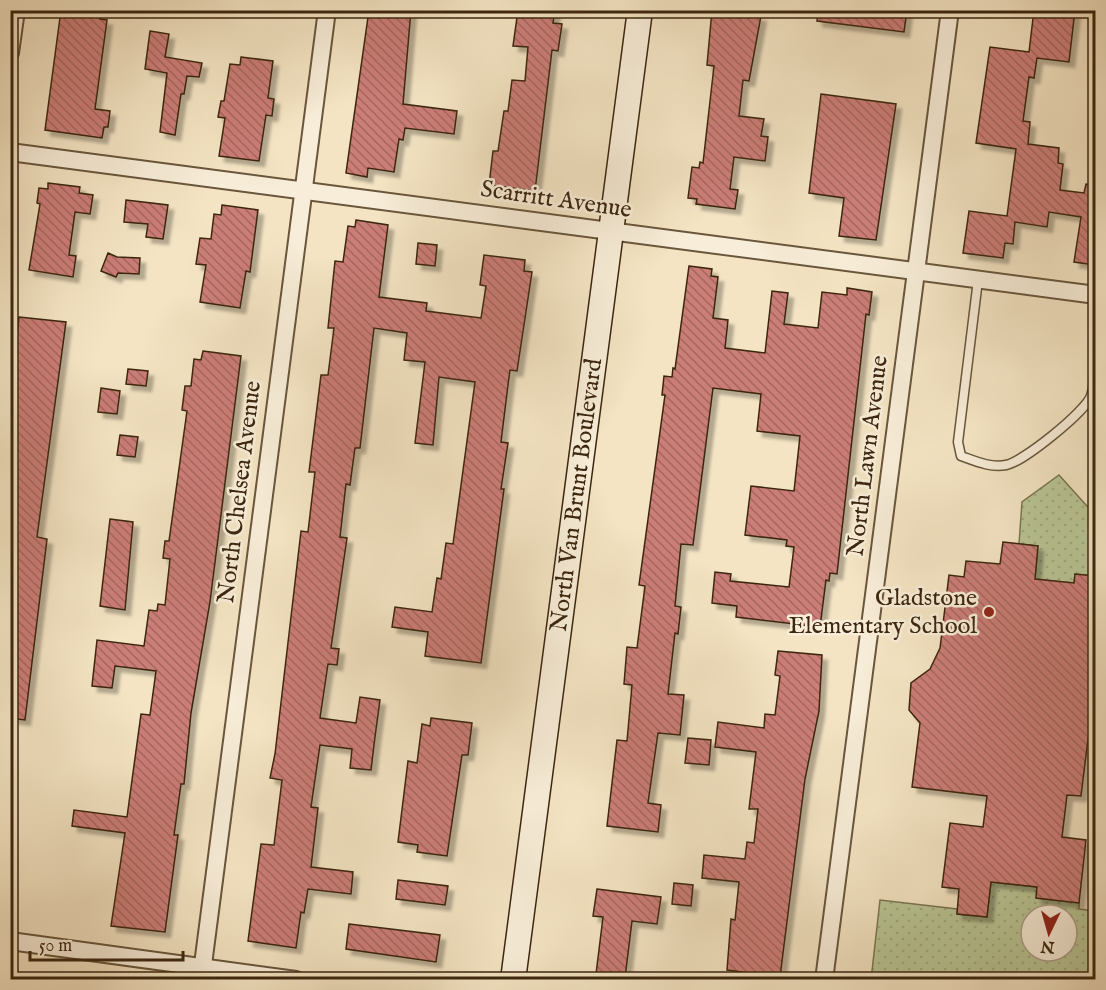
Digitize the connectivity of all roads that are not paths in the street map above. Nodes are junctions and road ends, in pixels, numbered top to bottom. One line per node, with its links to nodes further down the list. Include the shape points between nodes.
1 (16, 10): 5 (street)
2 (327, 10): 7 (street, North Chelsea Avenue)
3 (639, 10): 8 (street, North Van Brunt Boulevard)
4 (950, 10): 9 (street, North Lawn Avenue)
5 (10, 53)
6 (10, 152): 7 (street, Scarritt Avenue)
7 (304, 191): 8 (street, Scarritt Avenue); 14 (street, North Chelsea Avenue)
8 (611, 231): 9 (street, Scarritt Avenue); 16 (street, North Van Brunt Boulevard)
9 (916, 272): 10 (street, Scarritt Avenue); 17 (street, North Lawn Avenue)
10 (978, 280): 11 (street, Scarritt Avenue); 12 (lane, via 958,442 961,456 982,464 1006,465 1021,458 1084,407 1091,395)
11 (1095, 295)
12 (1095, 359)
13 (10, 942): 14 (street)
14 (202, 973): 15 (street)
15 (296, 980)
16 (513, 980)
17 (824, 980)

